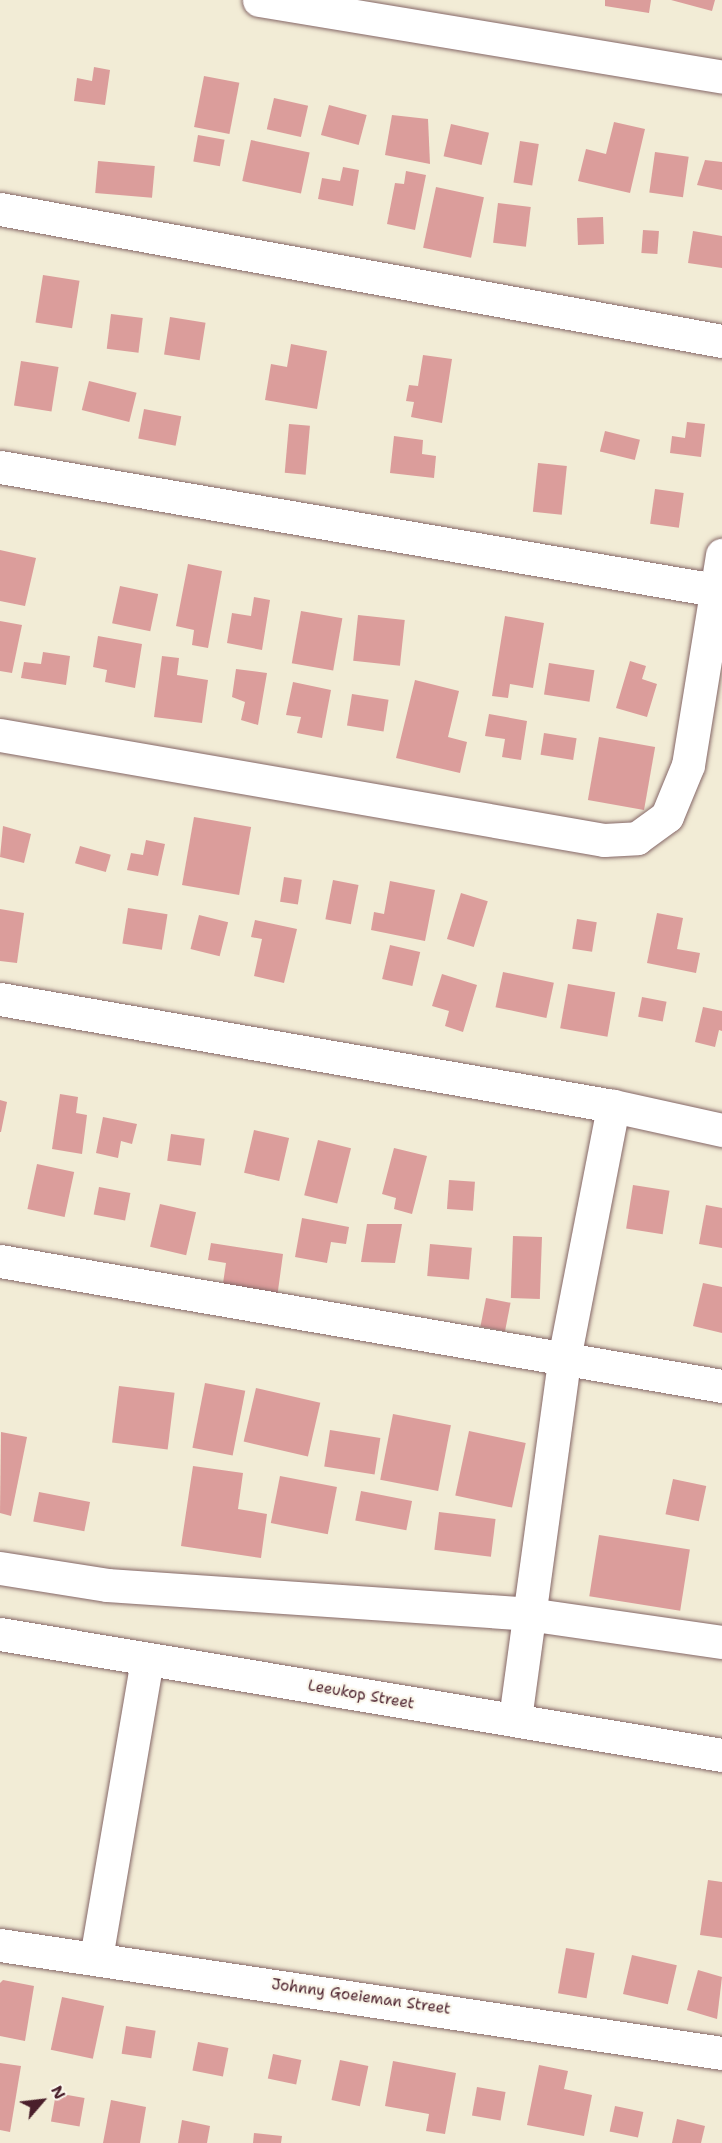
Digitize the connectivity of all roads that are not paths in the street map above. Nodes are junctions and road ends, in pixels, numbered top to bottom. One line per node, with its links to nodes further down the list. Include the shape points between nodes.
1 (259, 0): 2 (street)
2 (722, 77)
3 (0, 209): 4 (street)
4 (722, 341)
5 (0, 467): 7 (street)
6 (722, 555): 7 (street)
7 (715, 590): 8 (street, via 682,782 660,824 630,840 604,840)
8 (0, 735)
9 (0, 999): 10 (street)
10 (613, 1106): 11 (street); 13 (street)
11 (722, 1130)
12 (0, 1261): 13 (street)
13 (564, 1359): 14 (street); 16 (street)
14 (722, 1386)
15 (0, 1568): 16 (street, via 107,1585)
16 (528, 1614): 18 (street); 20 (street)
17 (0, 1634): 19 (street, Leeukop Street)
18 (722, 1642)
19 (147, 1660): 20 (street, Leeukop Street); 23 (street)
20 (516, 1719): 21 (street, Leeukop Street)
21 (722, 1755)
22 (0, 1945): 23 (street, Johnny Goeieman Street)
23 (96, 1958): 24 (street, Johnny Goeieman Street)
24 (722, 2053)

